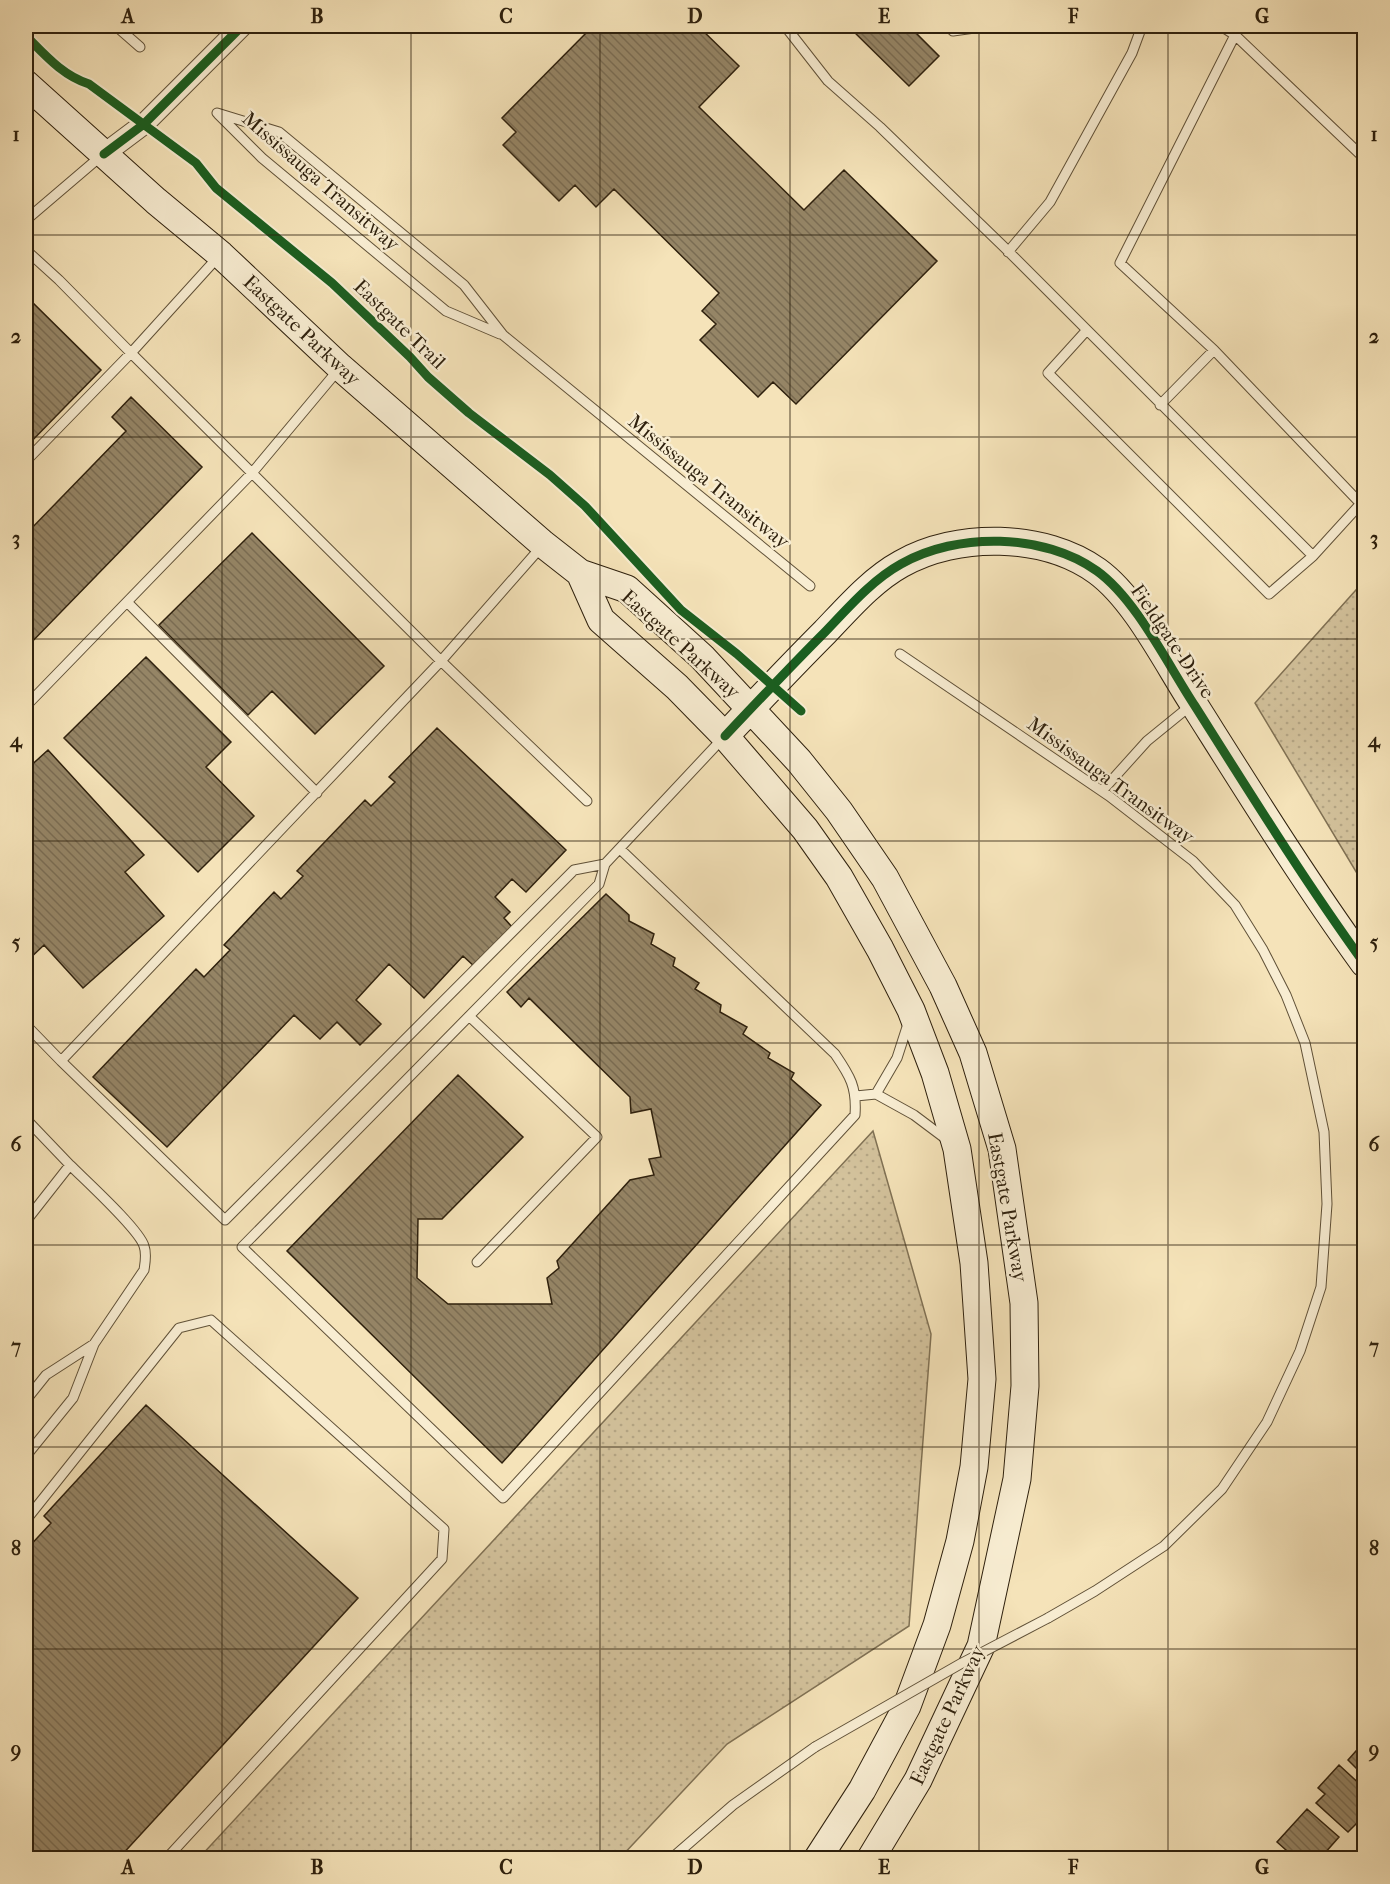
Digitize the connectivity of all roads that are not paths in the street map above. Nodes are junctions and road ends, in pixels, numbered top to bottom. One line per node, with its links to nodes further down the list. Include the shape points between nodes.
1 (116, 26): 9 (lane)
2 (242, 26): 11 (street, via 144,124)
3 (785, 26): 15 (lane, via 828,81)
4 (948, 26): 5 (lane, via 953,31)
5 (989, 26)
6 (1142, 26): 15 (lane, via 1132,53 1050,202)
7 (1221, 26): 8 (lane)
8 (1237, 30): 12 (lane); 19 (lane, via 1120,263)
9 (140, 47)
10 (26, 84): 11 (main road, Eastgate Parkway)
11 (104, 154): 13 (lane); 16 (main road, Eastgate Parkway)
12 (1365, 158)
13 (26, 220)
14 (26, 250): 20 (lane)
15 (1008, 252): 17 (lane)
16 (220, 255): 20 (lane); 21 (main road, Eastgate Parkway)
17 (1086, 331): 22 (lane); 27 (lane, via 1048,373 1269,594)
18 (503, 335): 18 (lane, Mississauga Transitway, via 464,285 279,132 216,113 262,158 446,311); 29 (lane, Mississauga Transitway)
19 (1214, 350): 22 (lane); 25 (lane)
20 (131, 353): 23 (lane); 24 (lane)
21 (340, 367): 24 (lane); 26 (main road, Eastgate Parkway)
22 (1160, 405): 27 (lane)
23 (26, 461)
24 (252, 473): 30 (lane); 32 (lane)
25 (1363, 502): 27 (lane)
26 (543, 544): 28 (main road, Eastgate Parkway); 32 (lane)
27 (1313, 556)
28 (580, 573): 35 (main road, Eastgate Parkway, via 627,589); 36 (main road, Eastgate Parkway, via 601,620)
29 (810, 586)
30 (127, 602): 34 (lane); 38 (lane)
31 (900, 654): 37 (lane, Mississauga Transitway)
32 (441, 661): 38 (lane); 39 (lane)
33 (1193, 704): 35 (main road, Fieldgate Drive, via 1126,597 1098,572 1077,559 1034,545 987,540 938,548 901,564 879,579); 37 (lane, via 1147,741); 42 (main road, Fieldgate Drive)
34 (26, 706)
35 (751, 708): 36 (main road, Fieldgate Drive); 61 (main road, Eastgate Parkway, via 846,821 885,879 947,996 973,1053 1002,1149 1024,1303 1025,1386 1017,1479 981,1646 918,1780)
36 (725, 736): 40 (lane); 43 (main road, Eastgate Parkway, via 799,821 839,877)
37 (1102, 791): 59 (lane, Mississauga Transitway, bridge, via 1193,861 1235,905 1286,995 1305,1043 1324,1132 1327,1204 1321,1287 1300,1351 1267,1422 1222,1489 1164,1546 1095,1591 815,1747 733,1805)
38 (317, 793): 46 (lane)
39 (587, 801)
40 (620, 849): 41 (lane); 48 (lane, via 835,1054 849,1075)
41 (605, 864): 44 (lane, via 599,884); 46 (lane, via 574,870 225,1220)
42 (1365, 963)
43 (911, 1010): 47 (lane, via 901,1049); 50 (main road, Eastgate Parkway)
44 (469, 1016): 48 (lane, via 242,1247 503,1498 855,1115); 53 (lane, via 597,1137)
45 (26, 1025): 46 (lane)
46 (61, 1061)
47 (876, 1094): 48 (lane); 50 (lane, via 931,1126)
48 (856, 1096)
49 (26, 1119): 51 (lane)
50 (957, 1149): 60 (main road, Eastgate Parkway, via 975,1263 982,1378 974,1467 960,1541 937,1625 907,1706 862,1790)
51 (70, 1165): 52 (lane); 54 (lane, via 134,1231 144,1246 146,1259 144,1270)
52 (26, 1221)
53 (477, 1262)
54 (94, 1344): 55 (lane, via 46,1375); 56 (lane, via 74,1398)
55 (26, 1400)
56 (26, 1456)
57 (26, 1520): 58 (lane, via 179,1328 211,1320 444,1529 442,1559)
58 (167, 1858)
59 (672, 1858)
60 (818, 1858)
61 (872, 1858)

